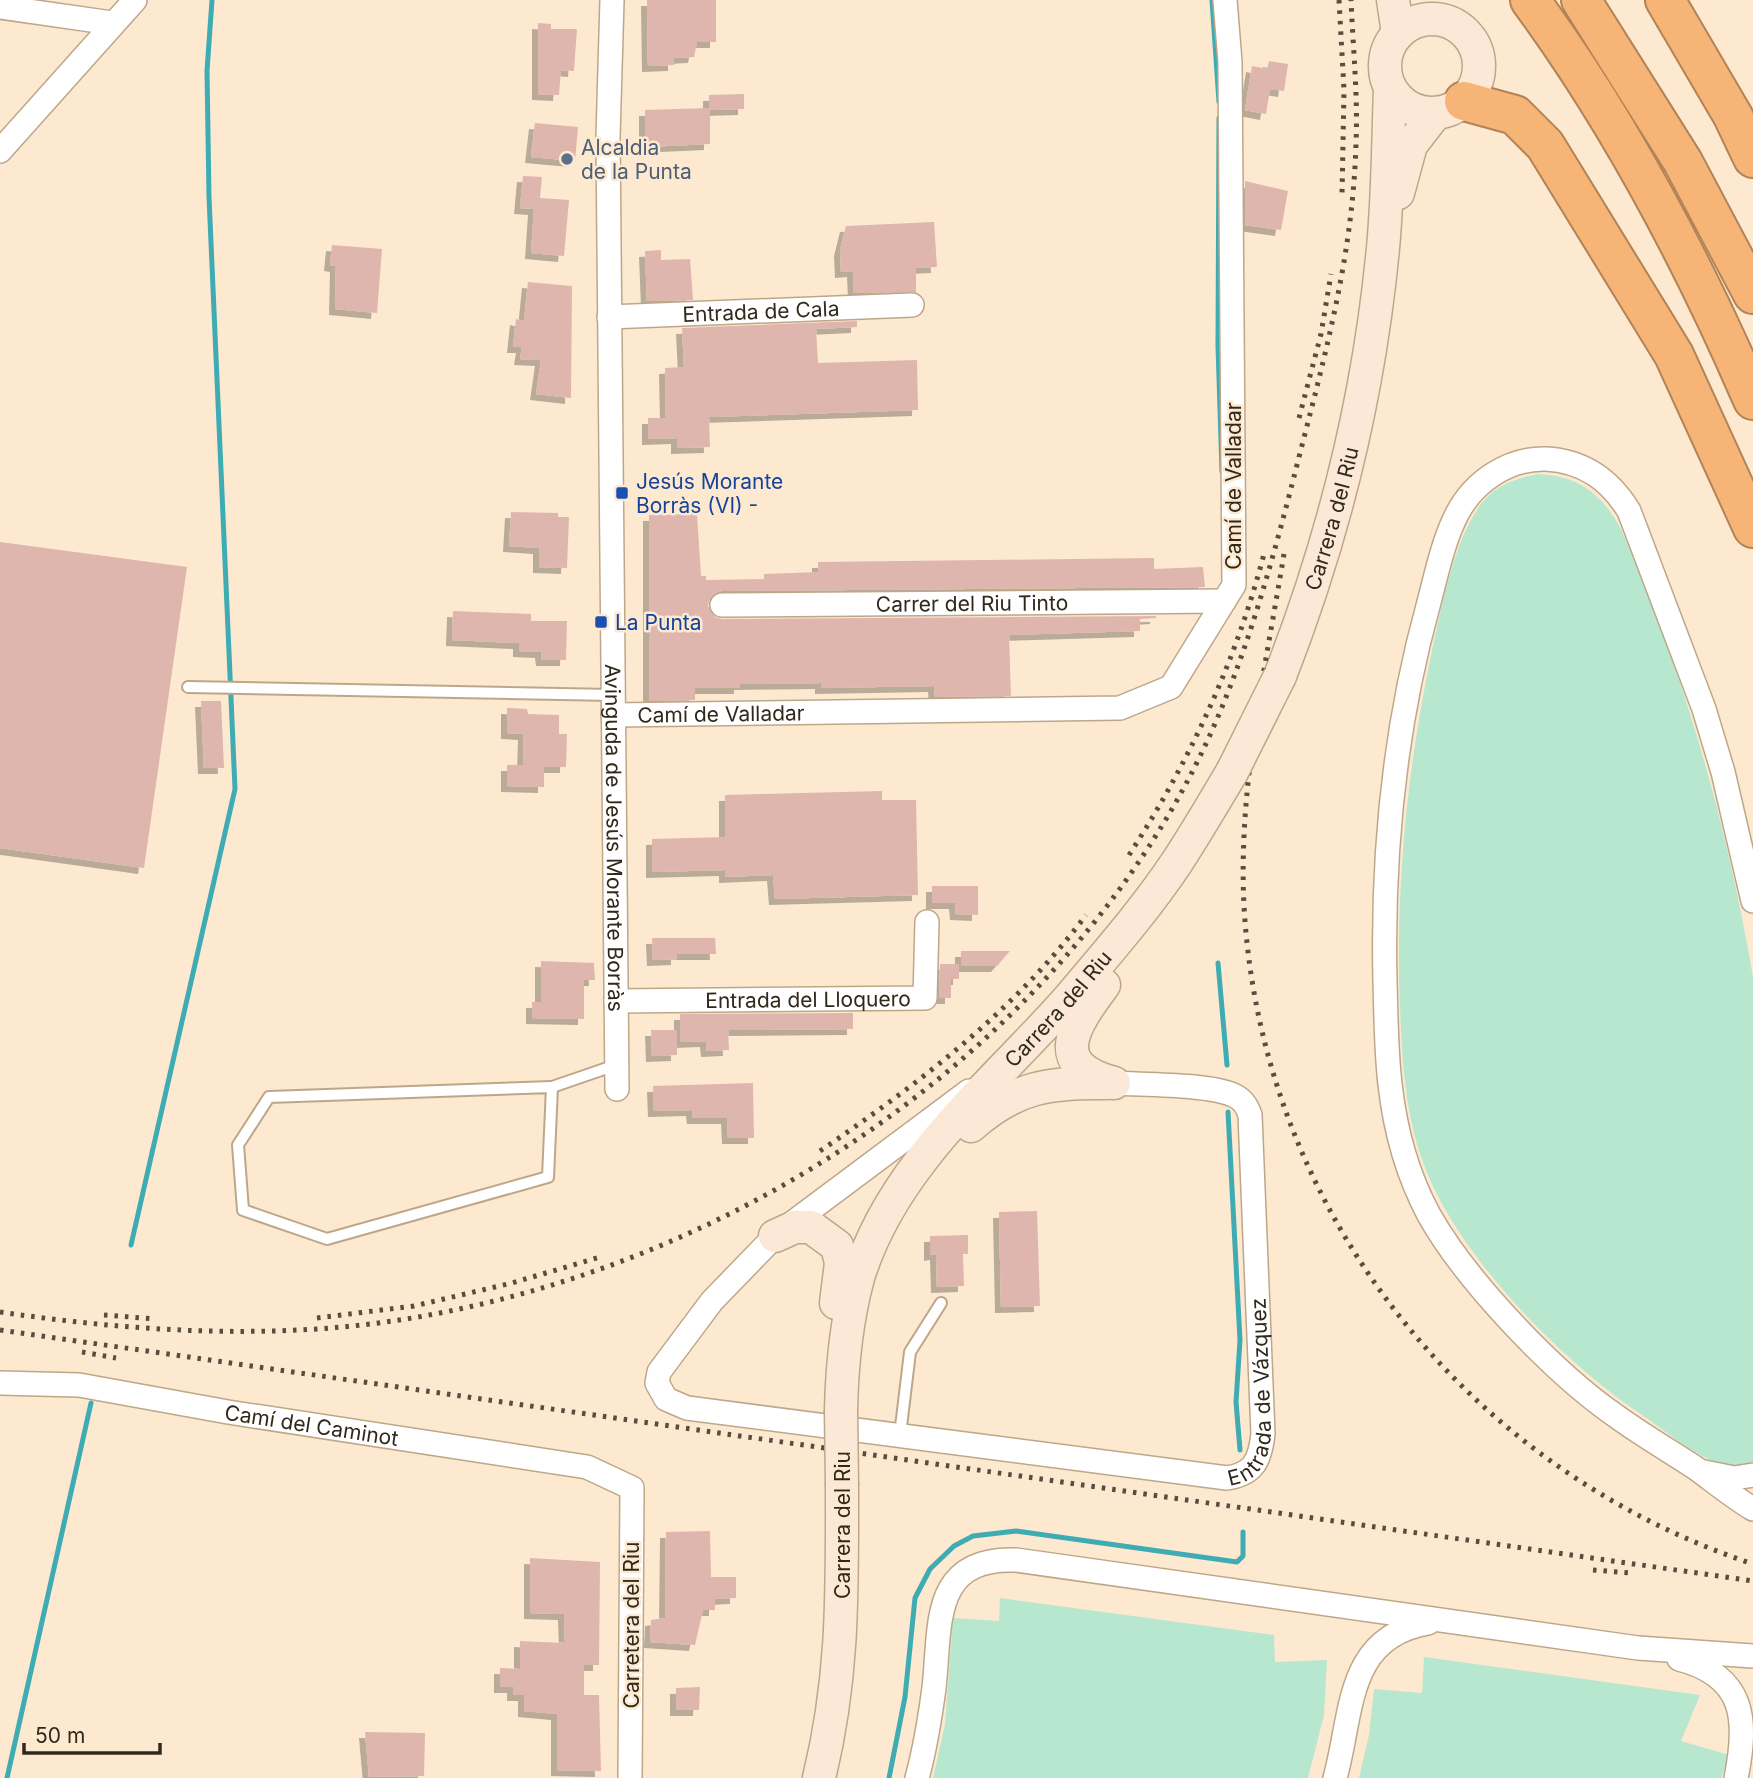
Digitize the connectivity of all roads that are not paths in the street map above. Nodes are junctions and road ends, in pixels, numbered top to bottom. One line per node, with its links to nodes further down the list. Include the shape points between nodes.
1 (135, 0): 10 (street)
2 (612, 0): 19 (street, Avinguda de Jesús Morante Borràs)
3 (1225, 0): 22 (street, Camí de Valladar, via 1230,62 1234,585)
4 (1393, 0): 11 (street)
5 (1530, 0): 20 (highway, via 1655,193)
6 (1581, 0): 17 (highway, via 1683,162)
7 (1665, 0): 15 (highway)
8 (0, 7): 10 (street)
9 (1431, 10): 11 (street); 13 (street, via 1463,30 1478,52 1478,79)
10 (112, 23): 14 (street)
11 (1398, 33): 12 (street, via 1384,66)
12 (1390, 89): 13 (street, via 1409,108); 16 (street, Carrera del Riu)
13 (1450, 108): 16 (street, Carrera del Riu, via 1411,145); 21 (highway, via 1515,115 1545,145 1674,355)
14 (0, 151)
15 (1753, 158)
16 (1383, 248): 26 (street, Carrera del Riu, bridge, via 1363,384 1342,488 1317,576 1280,676 1233,772)
17 (1753, 294)
18 (912, 305): 19 (street, Entrada de Cala)
19 (609, 317): 25 (street, Avinguda de Jesús Morante Borràs)
20 (1753, 400)
21 (1753, 528)
22 (1224, 601): 23 (street, Carrer del Riu Tinto); 25 (street, Camí de Valladar, via 1171,687 1120,708)
23 (722, 605)
24 (188, 687): 25 (lane)
25 (613, 705): 29 (street, Avinguda de Jesús Morante Borràs)
26 (1176, 863): 30 (street, Carrera del Riu, via 1112,947); 32 (street, via 1145,932 1080,1017 1072,1035 1072,1053 1080,1067)
27 (1753, 901): 41 (street, via 1704,709 1629,511 1609,484 1577,465 1541,459 1499,470 1483,481 1457,514 1423,624 1402,720 1384,882 1386,1029 1395,1113 1403,1149 1429,1214 1472,1277 1562,1371 1613,1414)
28 (927, 922): 29 (street, Entrada del Lloquero, via 925,998)
29 (616, 1002): 31 (street, Avinguda de Jesús Morante Borràs)
30 (1011, 1060): 35 (street, Carrera del Riu, via 947,1130); 36 (street, Entrada de Vázquez)
31 (616, 1065): 33 (lane); 34 (street, Avinguda de Jesús Morante Borràs)
32 (1114, 1083): 35 (street, via 1044,1085 1000,1102); 40 (street, Entrada de Vázquez, via 1223,1091 1247,1106 1263,1434 1257,1464 1250,1472 1227,1478)
33 (552, 1087): 33 (lane, via 548,1177 327,1239 243,1210 238,1145 269,1097)
34 (617, 1090)
35 (889, 1209): 38 (street, Carrera del Riu, via 859,1277)
36 (775, 1236): 38 (street, via 795,1227 811,1227 836,1246 841,1263 834,1315); 40 (street, Entrada de Vázquez, via 688,1328 659,1372 660,1393 687,1408)
37 (942, 1303): 40 (lane, via 910,1352)
38 (842, 1366): 50 (street, Carrera del Riu, bridge, via 842,1642 832,1723)
39 (0, 1383): 43 (street, Camí del Caminot, via 79,1385 587,1467)
40 (900, 1435)
41 (1698, 1470): 42 (street, via 1734,1478); 44 (street)
42 (1753, 1475)
43 (620, 1479): 49 (street, Carretera del Riu, via 632,1488)
44 (1753, 1508)
45 (1441, 1620): 46 (street); 51 (street, via 1016,1560 989,1561 956,1580 942,1608); 52 (street, via 1395,1632 1368,1657 1354,1687)
46 (1638, 1648): 47 (street); 53 (street, via 1697,1664 1727,1686 1743,1724)
47 (1753, 1656)
48 (1753, 1750): 53 (street)
49 (630, 1778)
50 (819, 1778)
51 (917, 1778)
52 (1335, 1778)
53 (1737, 1778)

